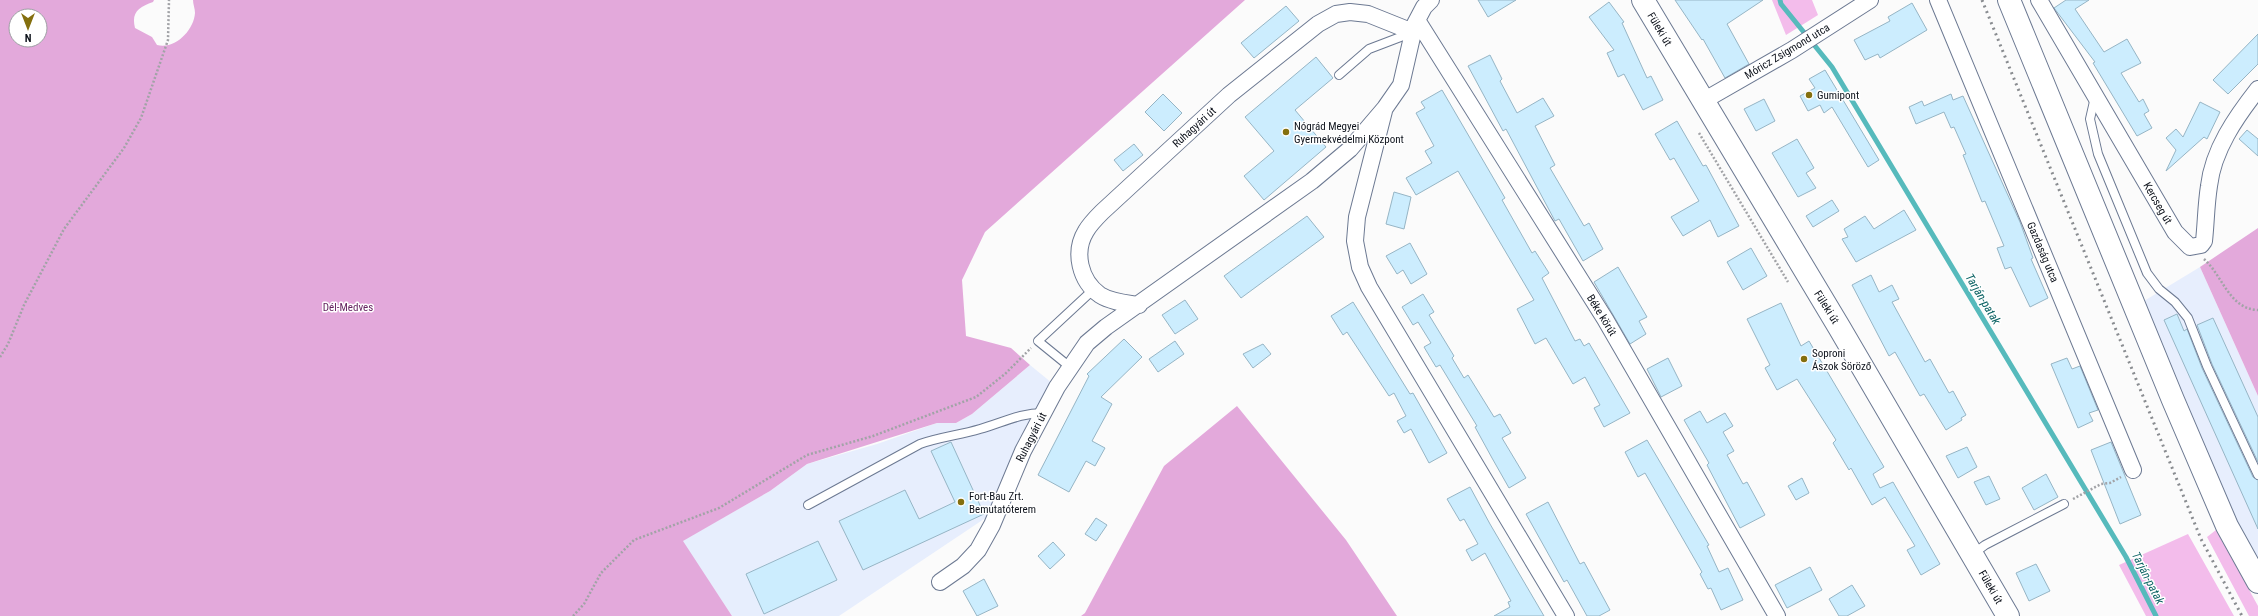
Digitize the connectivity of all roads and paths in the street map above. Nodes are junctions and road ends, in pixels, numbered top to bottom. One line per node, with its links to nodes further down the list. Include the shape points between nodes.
1 (169, 0): 19 (path, via 168,40 141,118 124,148 64,229)
2 (1431, 0): 8 (street, Ruhagyári út, via 1424,7)
3 (1643, 0): 12 (main road, Füleki út)
4 (1870, 0): 12 (street, Móricz Zsigmond utca, via 1792,50)
5 (1938, 0): 22 (street, Gazdaság utca)
6 (2009, 0): 28 (main road, via 2172,400 2227,526)
7 (2039, 0): 11 (street, Kercseg út)
8 (1415, 26): 9 (lane, via 1369,49); 13 (street, Ruhagyári út, via 1401,85); 15 (street, Ruhagyári út, via 1368,14 1336,14 1299,39 1223,100 1102,212 1085,232 1079,252 1080,262 1086,279); 31 (street, Béke körút, via 1605,319)
9 (1339, 75)
10 (2258, 89): 14 (street, via 2228,130 2209,185 2204,241 2201,245)
11 (2095, 97): 14 (street, Kercseg út, via 2175,232); 23 (lane, via 2090,119 2098,154 2147,274 2188,318 2207,366)
12 (1703, 101): 26 (main road, Füleki út)
13 (1385, 108): 16 (street, Ruhagyári út, via 1332,166); 30 (street, via 1357,217 1355,241 1360,266 1369,287)
14 (2190, 247): 17 (path, via 2206,261 2236,302 2250,310)
15 (1094, 289): 16 (street, Ruhagyári út, via 1101,296 1114,301); 18 (lane)
16 (1139, 304): 20 (street, Ruhagyári út, via 1087,343)
17 (2258, 310)
18 (1038, 341): 20 (lane); 29 (path, via 1006,374 976,397 873,436 807,455 719,508 634,540 602,573 584,604)
19 (0, 357)
20 (1070, 367): 21 (street, Ruhagyári út)
21 (1043, 413): 25 (lane, via 1026,414 979,430 920,444); 27 (street, Ruhagyári út, via 978,550 963,566)
22 (2133, 470): 24 (path, via 2110,483 2100,484)
23 (2258, 476)
24 (2064, 504): 26 (lane)
25 (808, 505)
26 (1972, 554): 32 (main road, Füleki út)
27 (940, 582)
28 (2258, 582)
29 (573, 616)
30 (1566, 616)
31 (1777, 616)
32 (2008, 616)

